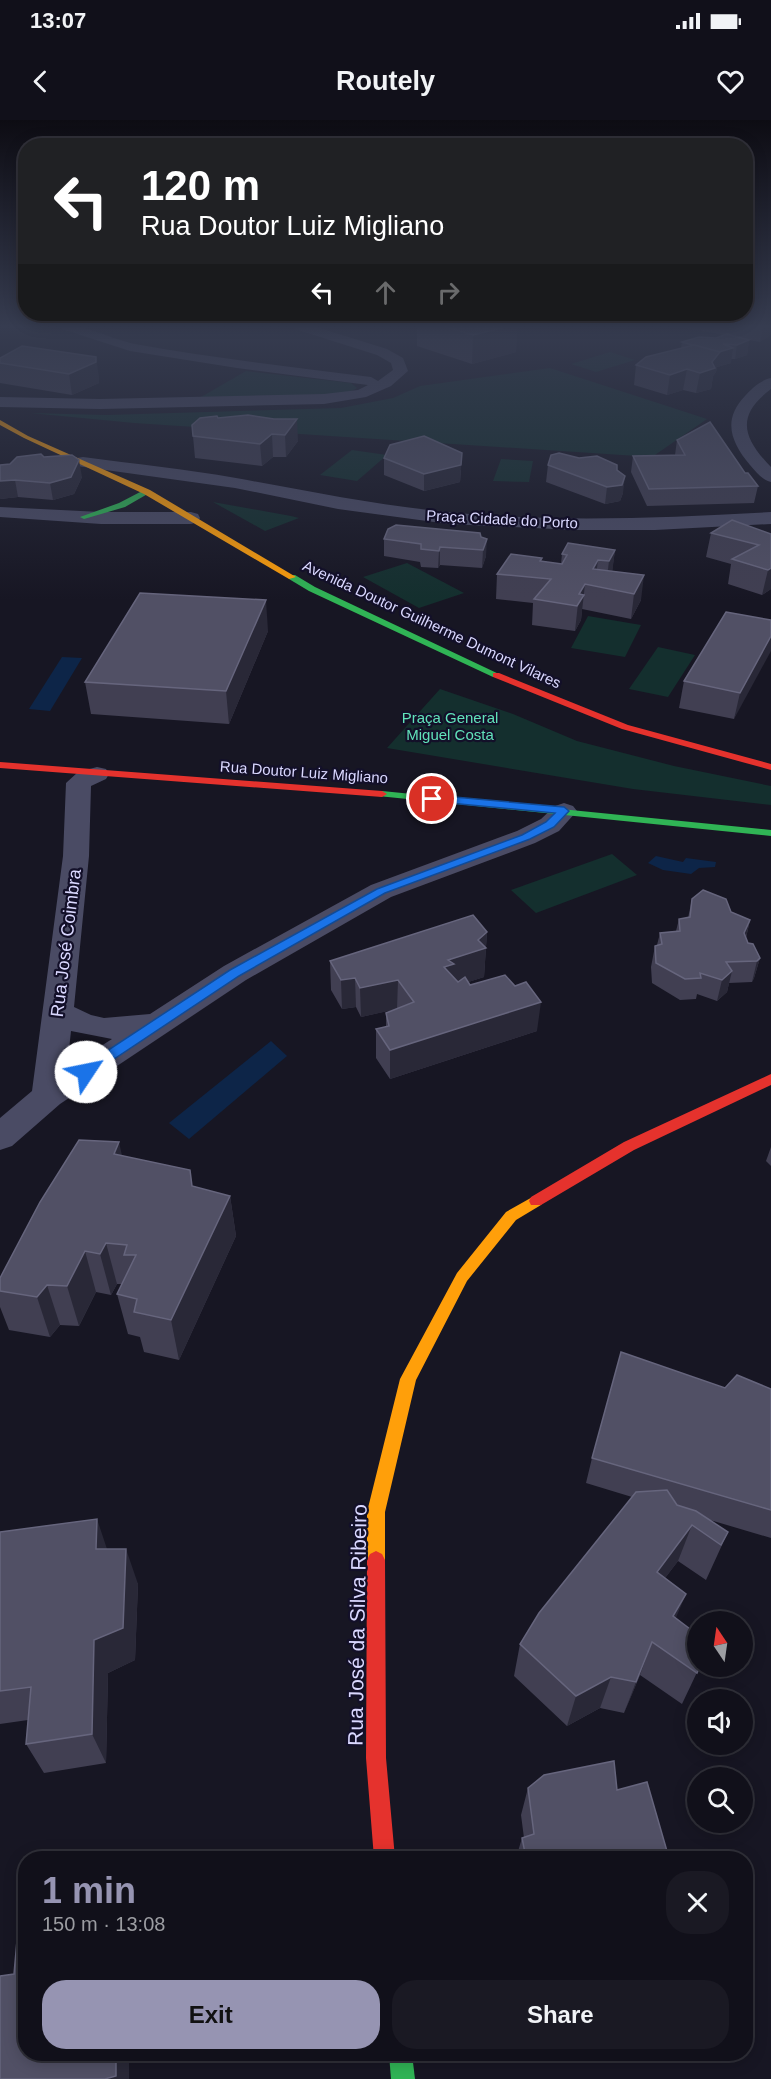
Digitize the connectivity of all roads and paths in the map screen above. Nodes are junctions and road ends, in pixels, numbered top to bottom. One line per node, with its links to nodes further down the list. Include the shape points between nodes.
1 (737, 417): 4 (street, via 737,430)
2 (0, 422): 3 (main road, Avenida Doutor Guilherme Dumont Vilares)
3 (83, 462): 5 (street, Praça Cidade do Porto); 6 (main road, Avenida Doutor Guilherme Dumont Vilares)
4 (771, 477)
5 (235, 483): 6 (street, Praça Cidade do Porto); 10 (street, Praça Cidade do Porto, via 338,504 507,522 655,524)
6 (147, 492): 8 (main road); 9 (main road, Avenida Doutor Guilherme Dumont Vilares)
7 (0, 512): 8 (street)
8 (84, 517): 9 (street)
9 (191, 518): 12 (main road, Avenida Doutor Guilherme Dumont Vilares, via 312,589 518,685 625,727)
10 (771, 518)
11 (0, 765): 13 (main road, Rua Doutor Luiz Migliano)
12 (771, 767)
13 (99, 778): 14 (main road, Rua Doutor Luiz Migliano); 15 (main road, Rua Doutor Luiz Migliano, via 313,788); 17 (street, Rua José Coimbra, via 76,856)
14 (21, 781)
15 (564, 811): 16 (main road, Rua Doutor Luiz Migliano); 18 (street, via 550,825 526,837 381,891 235,973)
16 (771, 833)
17 (58, 1012): 18 (street, via 95,1027 117,1029); 20 (street, Rua José Coimbra)
18 (160, 1022): 20 (street)
19 (771, 1079): 22 (main road, Rua José da Silva Ribeiro, via 629,1146 511,1216 462,1277 408,1379 376,1512 376,1758)
20 (48, 1096): 21 (street)
21 (0, 1137)
22 (384, 1851)
23 (402, 2061): 24 (main road)
24 (403, 2079)

